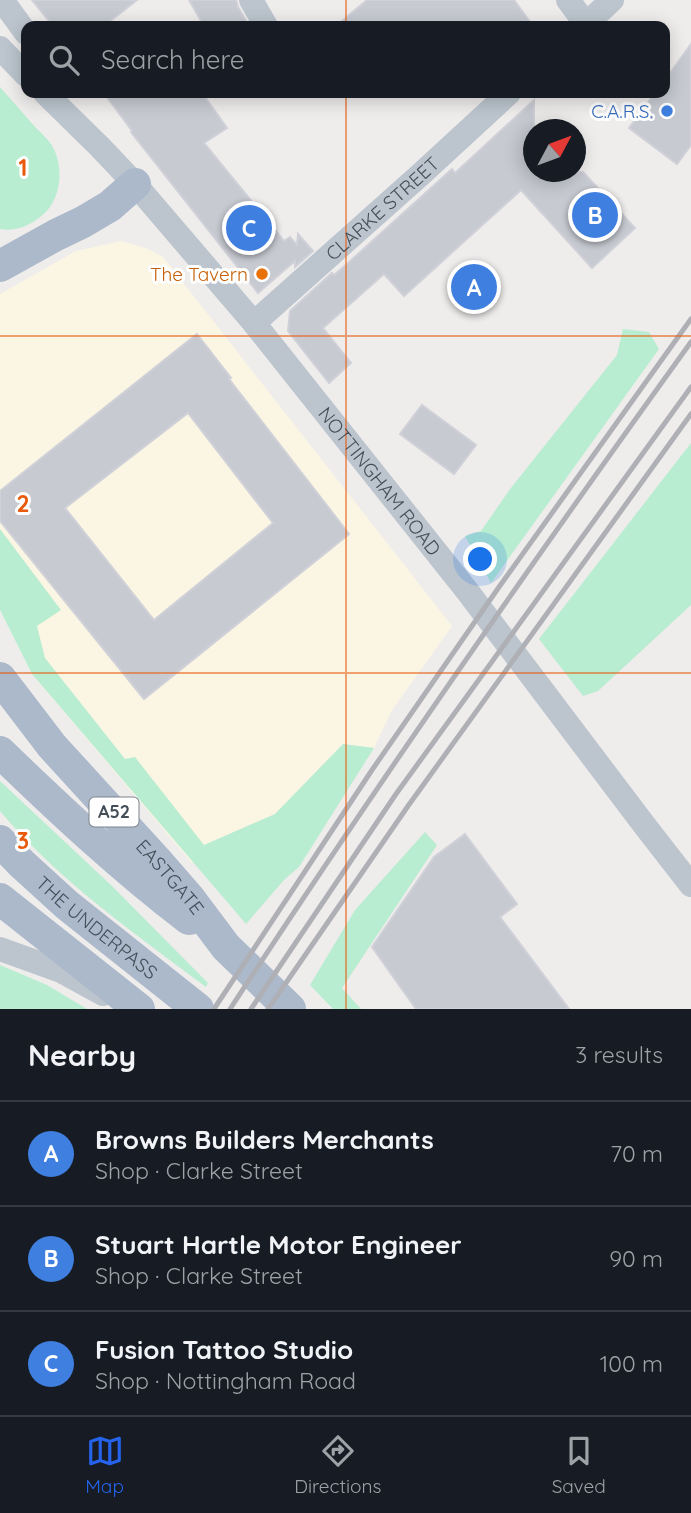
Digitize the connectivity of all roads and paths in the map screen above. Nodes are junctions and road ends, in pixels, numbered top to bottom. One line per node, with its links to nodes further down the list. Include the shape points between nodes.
1 (2, 0): 8 (street)
2 (251, 0): 5 (street)
3 (568, 0): 6 (street)
4 (612, 0): 7 (street)
5 (263, 21)
6 (582, 21)
7 (589, 21)
8 (21, 26)
9 (0, 48): 10 (street)
10 (21, 70)
11 (50, 98): 14 (street, NOTTINGHAM ROAD)
12 (63, 98): 14 (street, NOTTINGHAM ROAD)
13 (504, 98): 19 (street, CLARKE STREET)
14 (78, 125): 15 (street, NOTTINGHAM ROAD)
15 (135, 184): 16 (main road, via 110,206); 19 (street, NOTTINGHAM ROAD)
16 (56, 235): 17 (main road); 18 (main road)
17 (0, 240)
18 (0, 266)
19 (254, 323): 23 (street, NOTTINGHAM ROAD, via 468,592)
20 (0, 678): 25 (main road, EASTGATE / A52, via 52,746 190,899)
21 (0, 752): 25 (main road, via 138,878)
22 (0, 841): 29 (main road, THE UNDERPASS, via 67,905)
23 (691, 885)
24 (0, 899): 28 (main road)
25 (226, 947): 30 (main road, EASTGATE / A52)
26 (0, 949): 27 (street, via 61,971)
27 (132, 1009)
28 (139, 1009)
29 (198, 1009)
30 (290, 1009)

